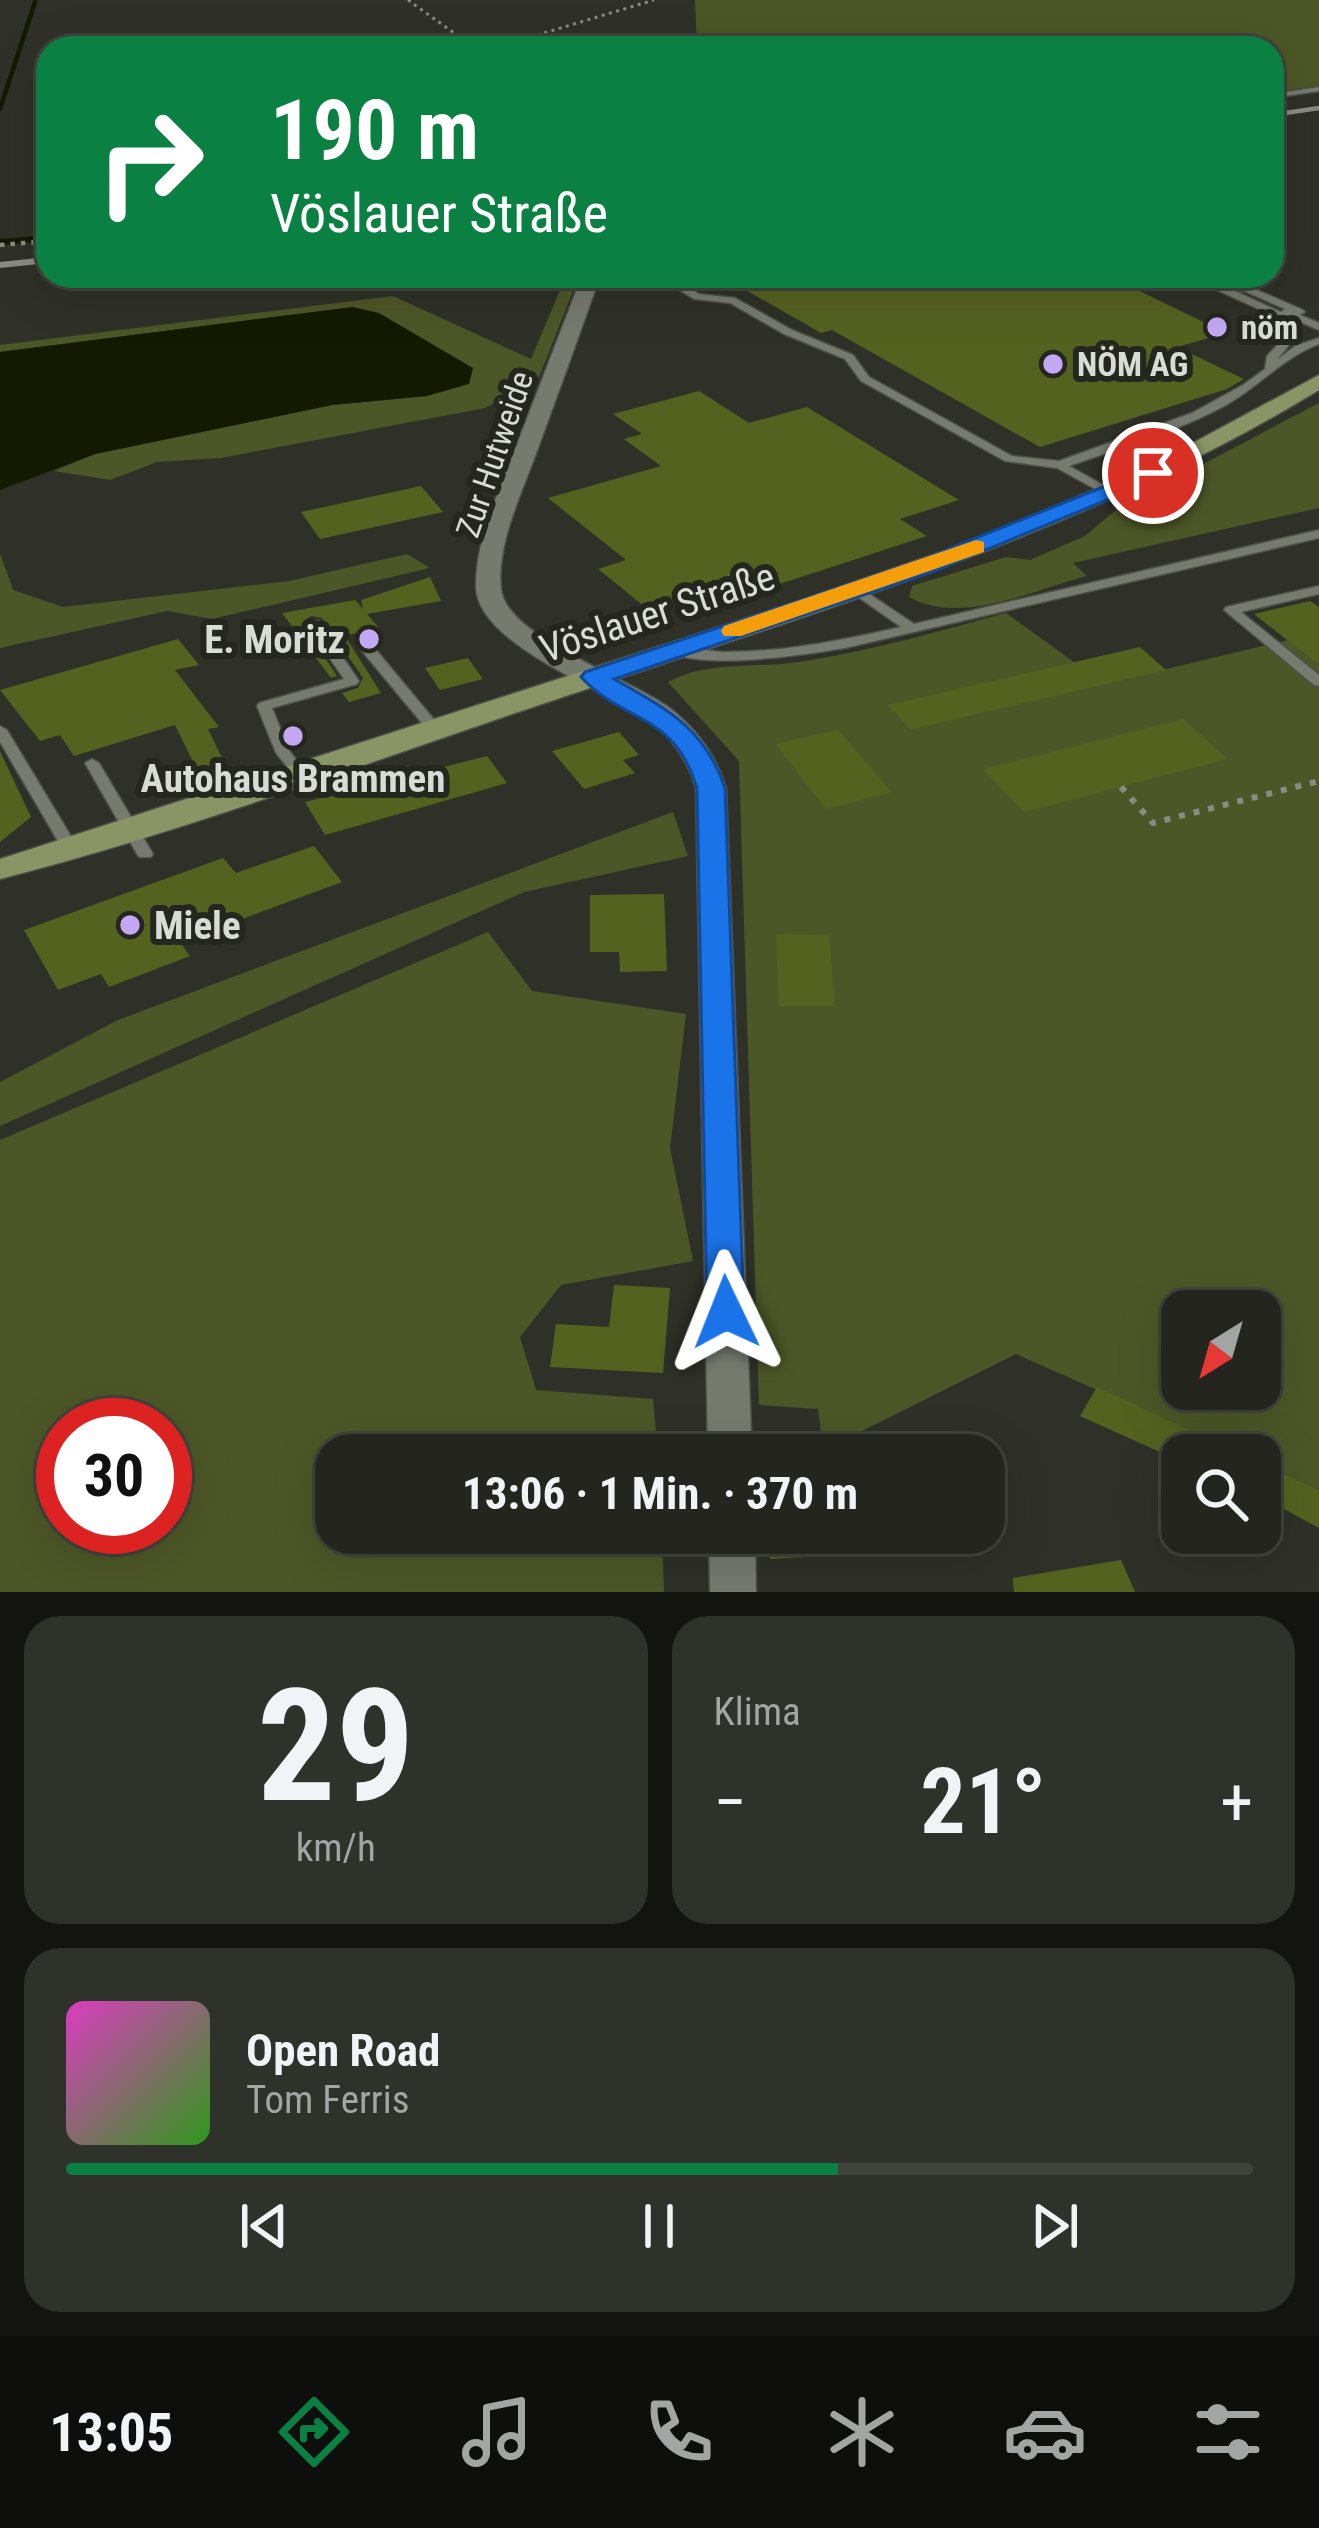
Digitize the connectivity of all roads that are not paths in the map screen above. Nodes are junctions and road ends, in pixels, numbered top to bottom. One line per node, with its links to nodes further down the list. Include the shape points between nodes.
1 (1319, 89): 2 (lane)
2 (1284, 94)
3 (586, 288): 19 (street, Zur Hutweide, via 496,532 488,591 499,613 550,656)
4 (683, 288): 10 (lane, via 732,300 849,357 865,380 1009,459)
5 (1222, 289): 6 (lane); 8 (lane, via 1291,320 1295,330)
6 (1319, 324)
7 (1319, 341): 8 (lane)
8 (1270, 370): 10 (lane, via 1195,417)
9 (1319, 381): 11 (main road, Vöslauer Straße)
10 (1060, 465): 11 (lane)
11 (1110, 493): 13 (main road, Vöslauer Straße)
12 (1319, 534): 16 (lane)
13 (856, 590): 16 (lane); 18 (main road, Vöslauer Straße)
14 (1319, 590): 20 (lane, via 1231,610)
15 (313, 624): 24 (lane, via 352,681 264,706)
16 (914, 628): 18 (lane, via 783,655)
17 (367, 648): 22 (lane)
18 (673, 652): 19 (main road, Vöslauer Straße)
19 (594, 677): 22 (main road, Vöslauer Straße); 28 (street, via 665,718 701,757 711,788)
20 (1319, 682)
21 (0, 730): 26 (lane)
22 (436, 730): 24 (main road, Vöslauer Straße)
23 (92, 764): 25 (lane)
24 (302, 776): 25 (main road, Vöslauer Straße)
25 (137, 842): 26 (main road, Vöslauer Straße)
26 (70, 848): 27 (main road, Vöslauer Straße)
27 (0, 869)
28 (729, 1434)
29 (733, 1554): 30 (street)
30 (734, 1592)

